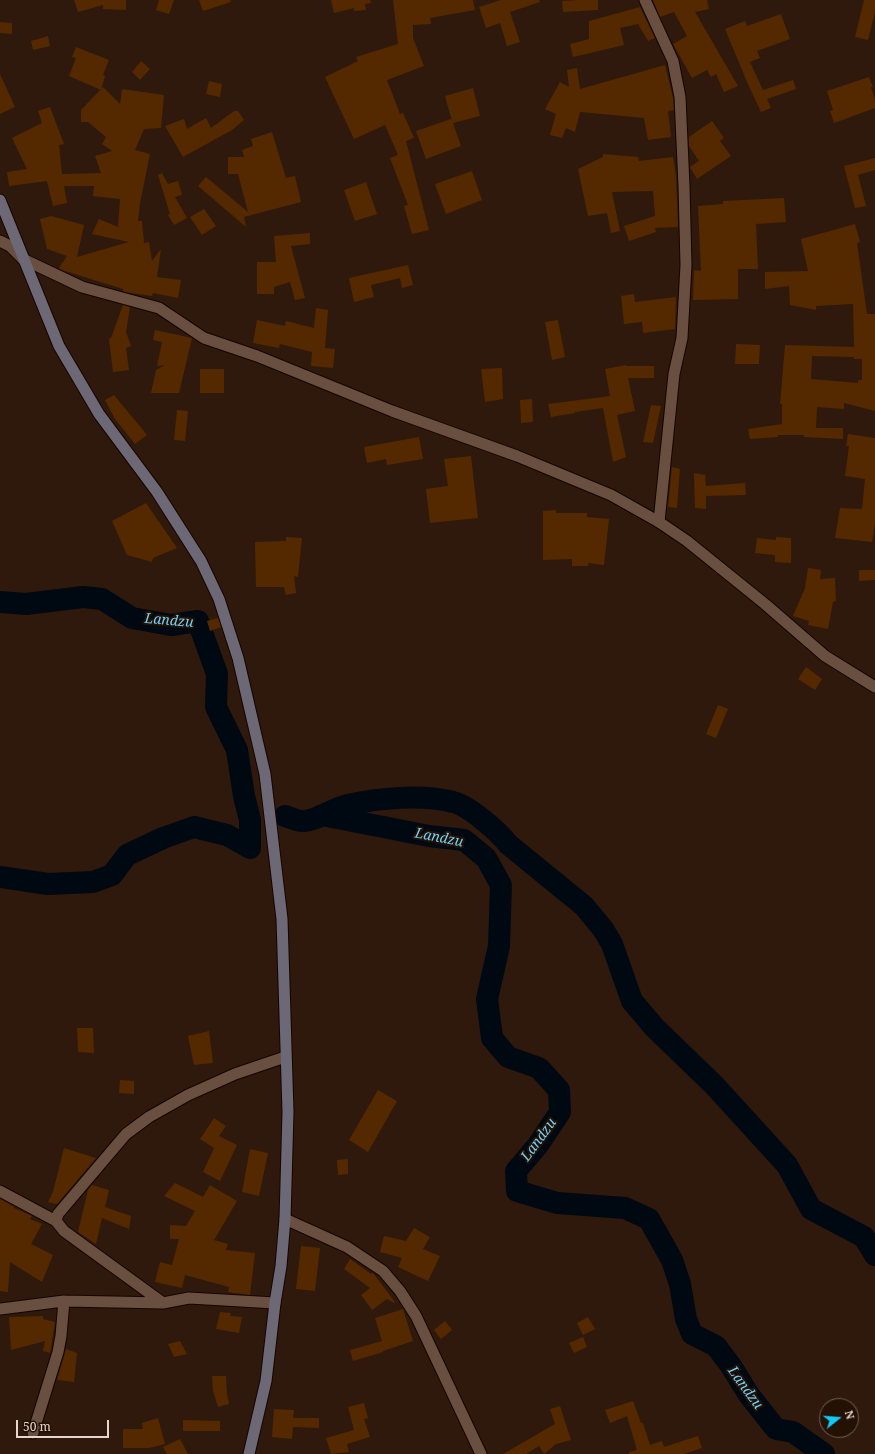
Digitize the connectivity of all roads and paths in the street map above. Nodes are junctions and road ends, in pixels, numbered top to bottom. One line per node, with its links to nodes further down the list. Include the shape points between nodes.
1 (645, 0): 5 (street, via 659,27 674,68 680,98 684,186 686,265 682,338 674,374)
2 (0, 200): 4 (main road)
3 (0, 241): 4 (street, via 10,246)
4 (23, 259): 5 (street, via 82,287 159,308 204,338 517,456 611,495); 7 (main road, via 59,346 99,414 184,532 201,560 219,599 238,658 265,774 282,919)
5 (659, 522): 6 (street, via 766,604 825,656)
6 (875, 687)
7 (285, 1057): 9 (main road, via 288,1112); 10 (street, via 235,1074 188,1095 149,1117 126,1134 58,1214)
8 (0, 1190): 10 (street)
9 (285, 1219): 13 (main road); 17 (street, via 347,1247 383,1271 400,1291 416,1316)
10 (56, 1221): 12 (street, via 64,1231)
11 (64, 1301): 12 (street); 14 (street); 15 (street, via 58,1352)
12 (164, 1303): 13 (street, via 188,1298)
13 (275, 1303): 16 (main road, via 266,1381)
14 (0, 1309)
15 (33, 1433)
16 (249, 1454)
17 (481, 1454)

